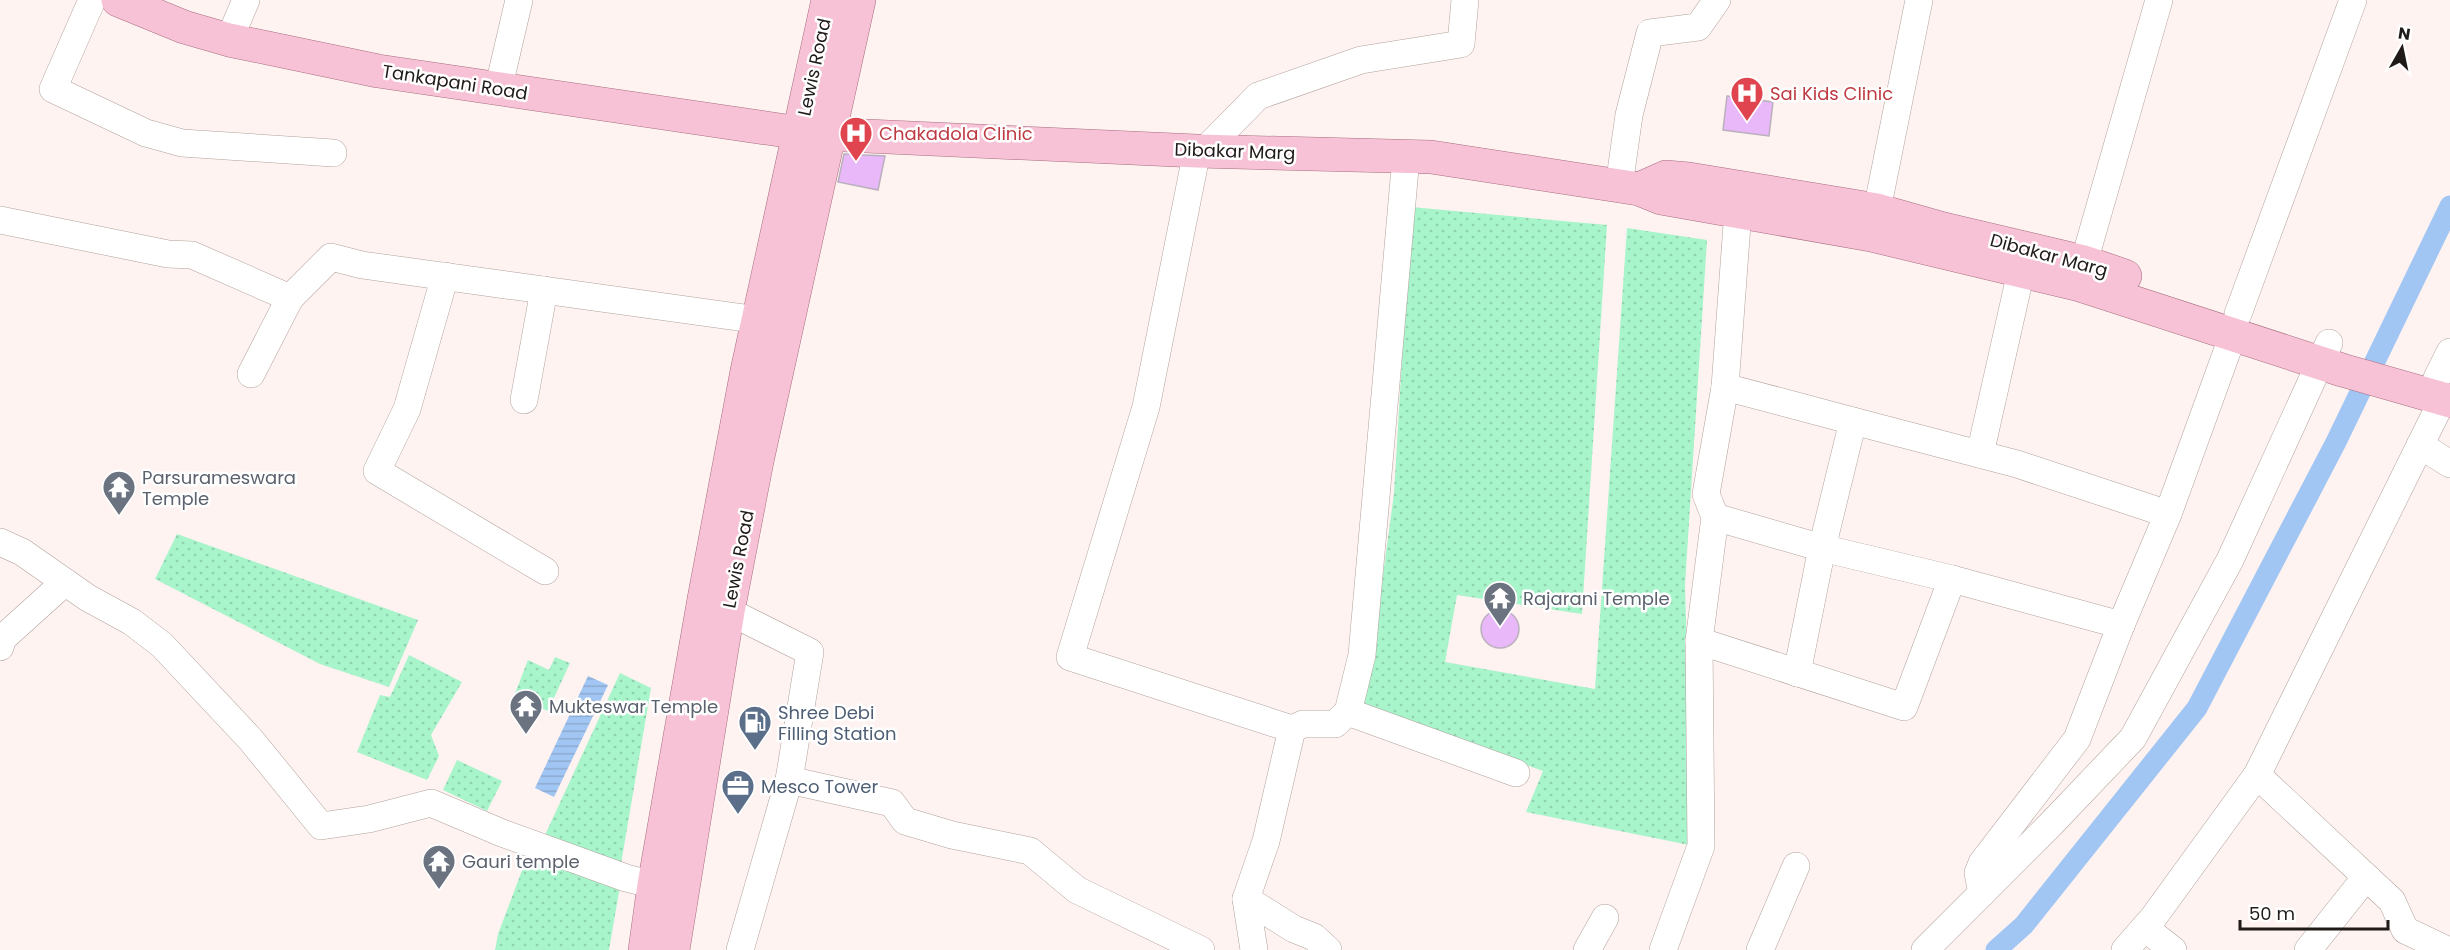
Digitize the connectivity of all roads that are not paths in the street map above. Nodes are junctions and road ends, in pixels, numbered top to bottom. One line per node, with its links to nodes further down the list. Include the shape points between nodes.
1 (92, 0): 16 (street, via 52,89 146,134 182,143)
2 (118, 0): 12 (main road, Tankapani Road, via 184,27)
3 (246, 0): 12 (street)
4 (519, 0): 13 (street)
5 (828, 0): 14 (main road, Lewis Road)
6 (859, 0): 14 (main road, Lewis Road)
7 (1465, 0): 15 (street, via 1461,44 1361,60 1258,96)
8 (1717, 0): 19 (street, via 1698,27 1650,33 1629,115)
9 (1919, 0): 20 (street)
10 (2159, 0): 23 (street)
11 (2353, 0): 29 (street)
12 (229, 40): 13 (main road, Tankapani Road, via 378,71)
13 (498, 90): 14 (main road, Tankapani Road)
14 (814, 134): 15 (main road, Dibakar Marg); 18 (main road)
15 (1201, 151): 17 (main road, Dibakar Marg); 52 (street, via 1146,407 1070,657)
16 (333, 153)
17 (1406, 157): 19 (main road, Dibakar Marg, via 1431,157); 51 (street, via 1362,655)
18 (806, 171): 28 (main road, Lewis Road); 46 (main road, Lewis Road)
19 (1629, 187): 20 (main road, Dibakar Marg, via 1666,177 1689,179); 21 (main road, Dibakar Marg, via 1661,198)
20 (1876, 210): 23 (main road, Dibakar Marg)
21 (1738, 211): 24 (main road, Dibakar Marg, via 1871,235); 33 (street)
22 (0, 220): 27 (street, via 168,254 192,255)
23 (2084, 262): 29 (main road, Dibakar Marg)
24 (2021, 272): 29 (main road, Dibakar Marg); 37 (street)
25 (445, 276): 26 (street); 27 (street, via 331,257); 43 (street, via 407,409 376,471)
26 (544, 290): 28 (street); 34 (street)
27 (290, 298): 31 (street)
28 (759, 320): 58 (main road, Lewis Road, via 706,588)
29 (2236, 324): 30 (main road, Dibakar Marg); 39 (street)
30 (2335, 356): 32 (main road, Dibakar Marg, via 2399,377); 59 (street, via 2133,738)
31 (251, 374)
32 (2446, 383): 36 (street)
33 (1725, 387): 35 (street); 40 (street, via 1706,494)
34 (524, 400)
35 (1853, 421): 37 (street); 42 (street)
36 (2420, 445): 38 (street); 54 (street)
37 (1980, 454): 39 (street)
38 (2450, 464)
39 (2168, 514): 47 (street)
40 (1715, 517): 42 (street); 48 (street)
41 (0, 542): 45 (street)
42 (1822, 548): 44 (street); 50 (street)
43 (545, 571)
44 (1952, 579): 47 (street); 50 (street, via 1904,707)
45 (66, 582): 49 (street, via 3,638); 58 (street, via 162,645 251,740 321,826 431,803 502,833)
46 (728, 611): 55 (street, via 810,652); 64 (main road, Lewis Road)
47 (2121, 625): 59 (street, via 2077,739 1978,869)
48 (1699, 641): 50 (street); 70 (street, via 1701,846)
49 (0, 647)
50 (1797, 673)
51 (1348, 712): 52 (street, via 1335,724 1303,724); 53 (street)
52 (1292, 729): 60 (street, via 1266,841)
53 (1516, 773)
54 (2257, 775): 57 (street); 62 (street)
55 (789, 780): 65 (street); 66 (street, via 892,803 905,821 1030,851 1077,890)
56 (1796, 866): 71 (street)
57 (2367, 877): 75 (street); 76 (street, via 2392,901 2405,930)
58 (654, 885): 63 (main road, Lewis Road)
59 (1982, 893): 72 (street)
60 (1246, 900): 67 (street); 68 (street, via 1294,930 1314,937)
61 (1605, 918): 69 (street)
62 (2145, 927): 73 (street); 74 (street)
63 (645, 950)
64 (673, 950)
65 (740, 950)
66 (1201, 950)
67 (1254, 950)
68 (1328, 950)
69 (1587, 950)
70 (1663, 950)
71 (1760, 950)
72 (1925, 950)
73 (2125, 950)
74 (2173, 950)
75 (2308, 950)
76 (2447, 950)

